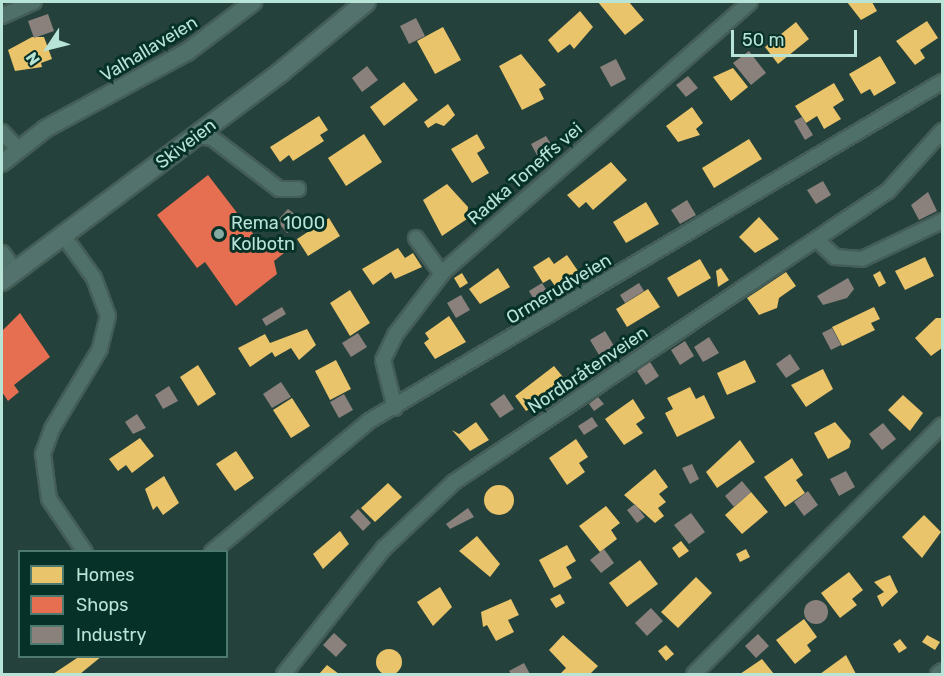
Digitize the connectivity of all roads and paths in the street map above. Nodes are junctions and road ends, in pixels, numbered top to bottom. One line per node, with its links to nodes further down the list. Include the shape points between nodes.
1 (34, 2): 5 (street)
2 (253, 2): 10 (street, Valhallaveien, via 187,52)
3 (366, 2): 9 (main road, Skiveien)
4 (750, 2): 18 (street, Radka Toneffs vei)
5 (2, 16)
6 (942, 82): 20 (street, Ormerudveien)
7 (942, 131): 16 (street, Nordbråtenveien, via 888,191)
8 (2, 132): 10 (street)
9 (197, 136): 12 (street, via 212,138 279,189); 14 (main road, Skiveien)
10 (17, 148): 11 (street, Valhallaveien)
11 (2, 163)
12 (298, 189)
13 (942, 221): 16 (street, via 862,259 835,257)
14 (63, 235): 19 (main road, Skiveien); 22 (street, via 94,278 108,316 100,349 52,429 43,454 49,499)
15 (416, 238): 18 (street)
16 (818, 241): 25 (street, Nordbråtenveien, via 454,482 384,548)
17 (2, 254): 19 (street)
18 (442, 274): 20 (street, Radka Toneffs vei, via 395,335 383,360)
19 (8, 276)
20 (395, 408): 23 (street, Ormerudveien, via 352,432)
21 (942, 425): 26 (street)
22 (84, 550)
23 (214, 550)
24 (942, 671): 27 (street)
25 (284, 675)
26 (694, 675)
27 (938, 675)

